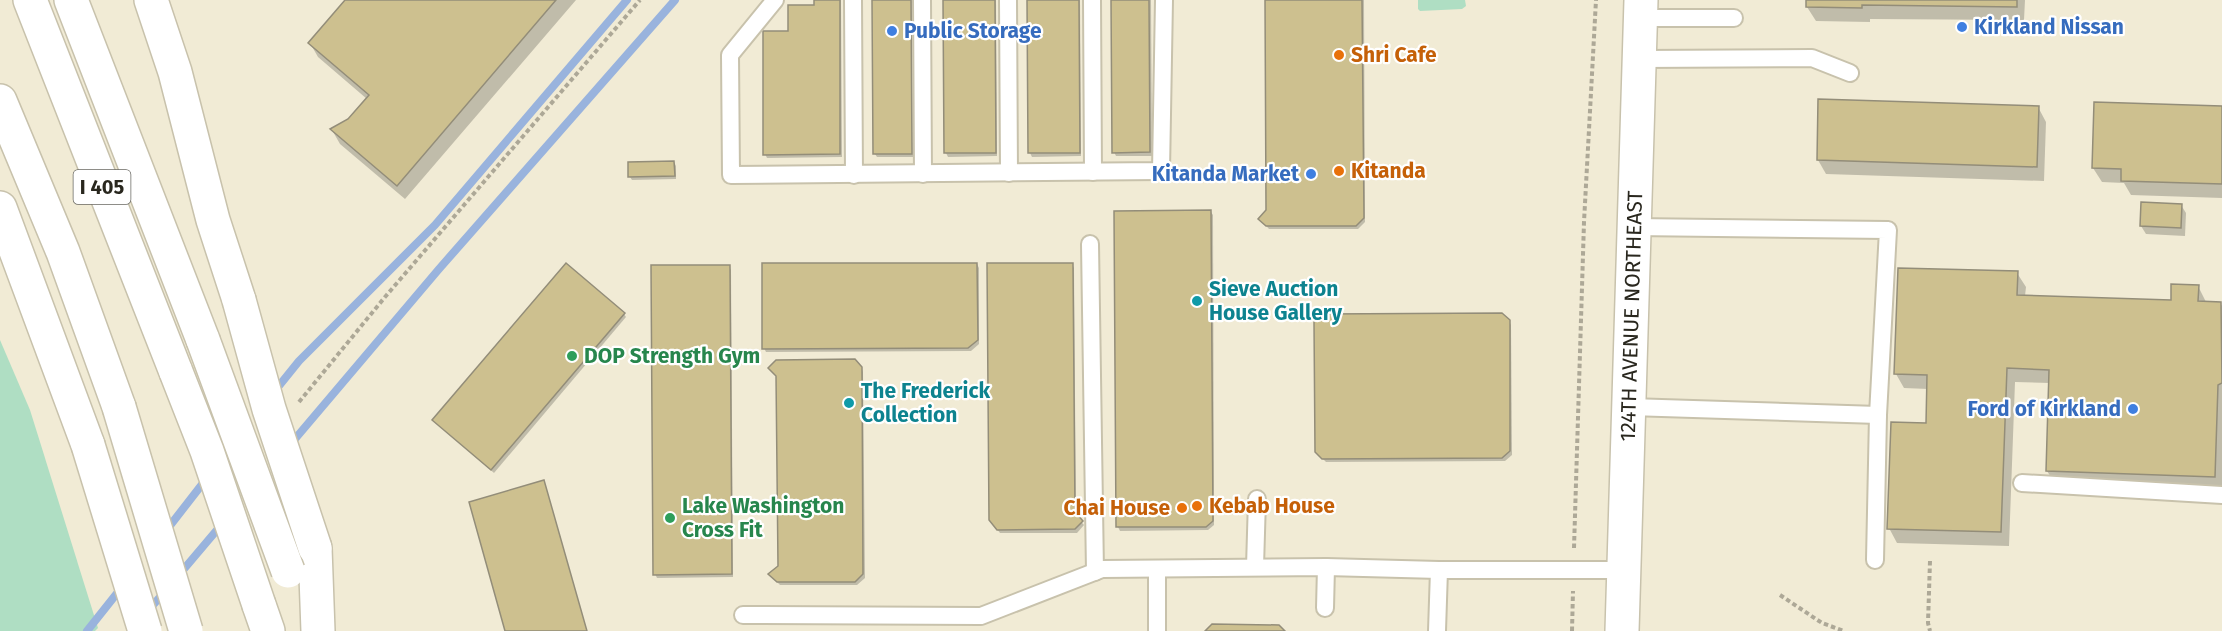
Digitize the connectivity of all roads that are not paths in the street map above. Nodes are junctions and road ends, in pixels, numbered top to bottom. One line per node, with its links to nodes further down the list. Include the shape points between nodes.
1 (30, 0): 36 (main road, I 405, bridge, via 207,451)
2 (71, 0): 39 (main road, I 405, bridge, via 203,340)
3 (151, 0): 40 (main road, bridge, via 175,72 213,220 269,409 315,548)
4 (775, 0): 17 (lane, via 730,55 731,176)
5 (853, 0): 17 (lane)
6 (922, 0): 18 (lane)
7 (1008, 0): 16 (lane)
8 (1092, 0): 15 (lane)
9 (1164, 0): 15 (lane, via 1161,171)
10 (1641, 9): 11 (lane); 12 (main road, 124TH AVENUE NORTHEAST)
11 (1734, 18)
12 (1639, 59): 13 (lane, via 1812,58); 20 (main road, 124TH AVENUE NORTHEAST)
13 (1850, 73)
14 (0, 101): 38 (main road, I 405, bridge, via 63,252 119,407)
15 (1093, 172): 16 (lane)
16 (1010, 173): 18 (lane)
17 (854, 174): 18 (lane)
18 (923, 174)
19 (0, 208): 37 (main road, bridge, via 88,445)
20 (1633, 227): 22 (main road, 124TH AVENUE NORTHEAST); 23 (lane, via 1888,230)
21 (1089, 244): 33 (lane)
22 (1630, 407): 23 (lane); 32 (main road, 124TH AVENUE NORTHEAST)
23 (1878, 416): 27 (lane)
24 (2022, 483): 25 (lane)
25 (2222, 495)
26 (1257, 499): 28 (lane)
27 (1875, 560)
28 (1255, 567): 29 (lane); 30 (lane)
29 (1326, 567): 31 (lane); 34 (lane)
30 (1157, 569): 33 (lane); 41 (lane)
31 (1439, 570): 32 (lane); 42 (lane)
32 (1623, 570): 43 (main road, 124TH AVENUE NORTHEAST)
33 (1095, 572): 35 (lane, via 981,616)
34 (1325, 608)
35 (743, 615)
36 (263, 618)
37 (146, 631)
38 (186, 631)
39 (308, 631)
40 (318, 631)
41 (1157, 631)
42 (1437, 631)
43 (1622, 631)

